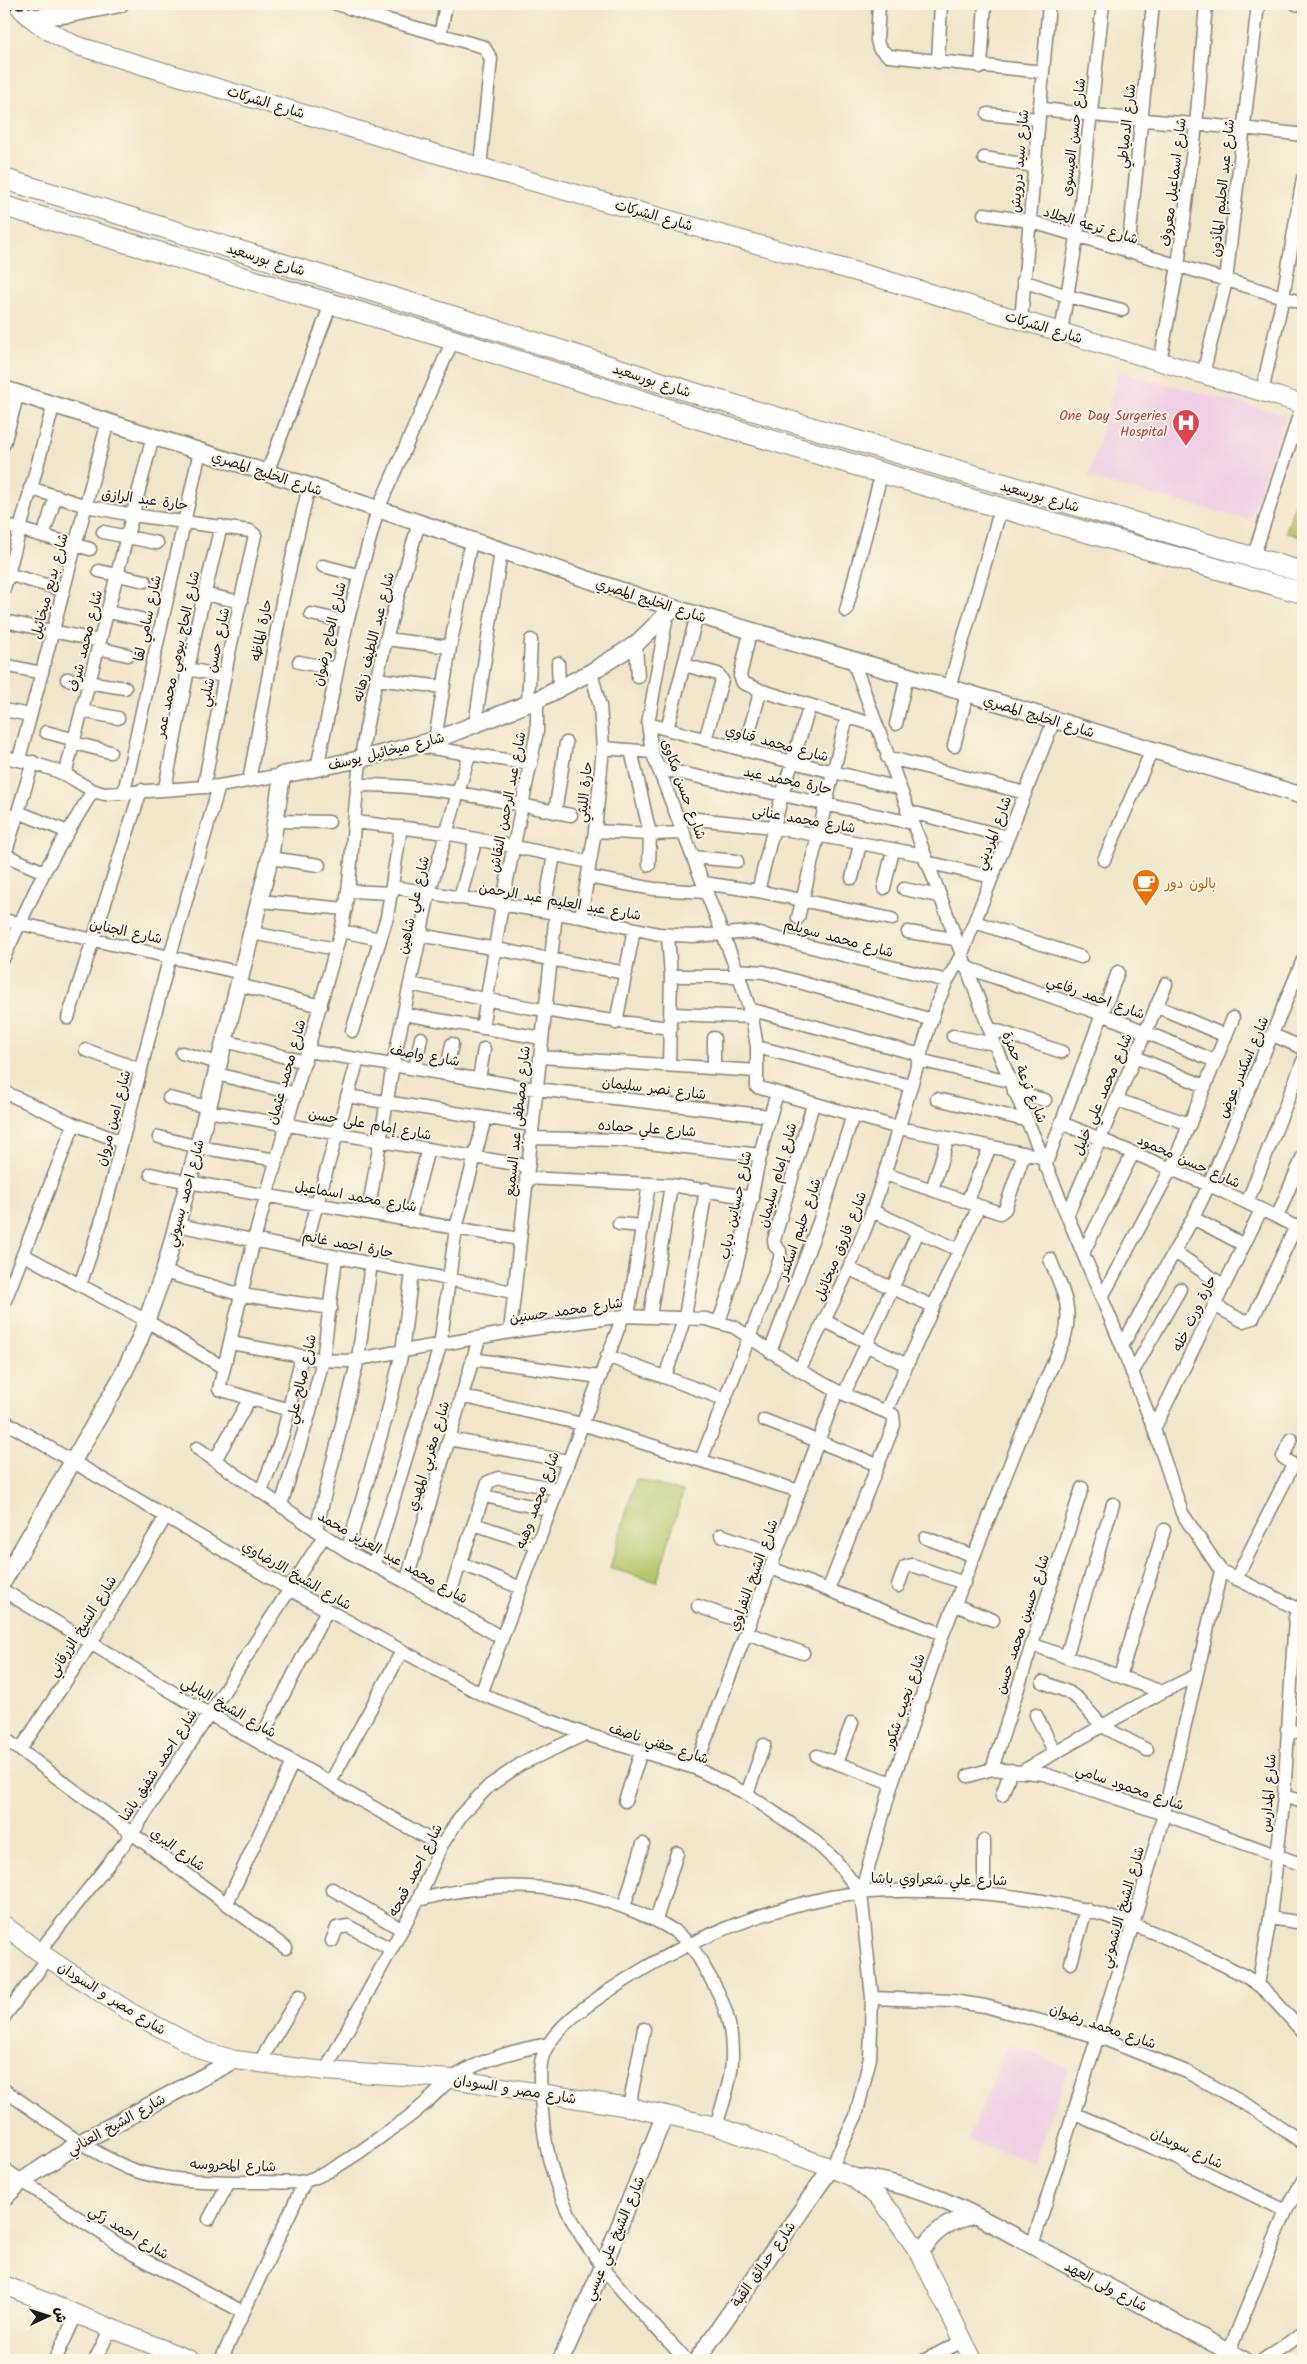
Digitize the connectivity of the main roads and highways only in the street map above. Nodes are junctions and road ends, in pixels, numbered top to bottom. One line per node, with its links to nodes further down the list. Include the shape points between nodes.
1 (17, 4): 4 (main road, شارع الشركات, via 51,33 75,44 480,167 882,278)
2 (4, 179): 5 (main road, شارع بورسعيد, via 704,396)
3 (4, 206): 6 (main road, شارع بورسعيد, via 453,340 699,419)
4 (1303, 404)
5 (1303, 572)
6 (1303, 593)
7 (4, 1925): 11 (main road, شارع مصر و السودان, via 43,1955 130,2012 204,2051 235,2060 325,2071 453,2079 629,2107 716,2126 852,2177 879,2198 920,2254)
8 (4, 2286): 9 (main road, via 111,2328)
9 (167, 2356): 10 (main road)
10 (190, 2360)
11 (973, 2360)

